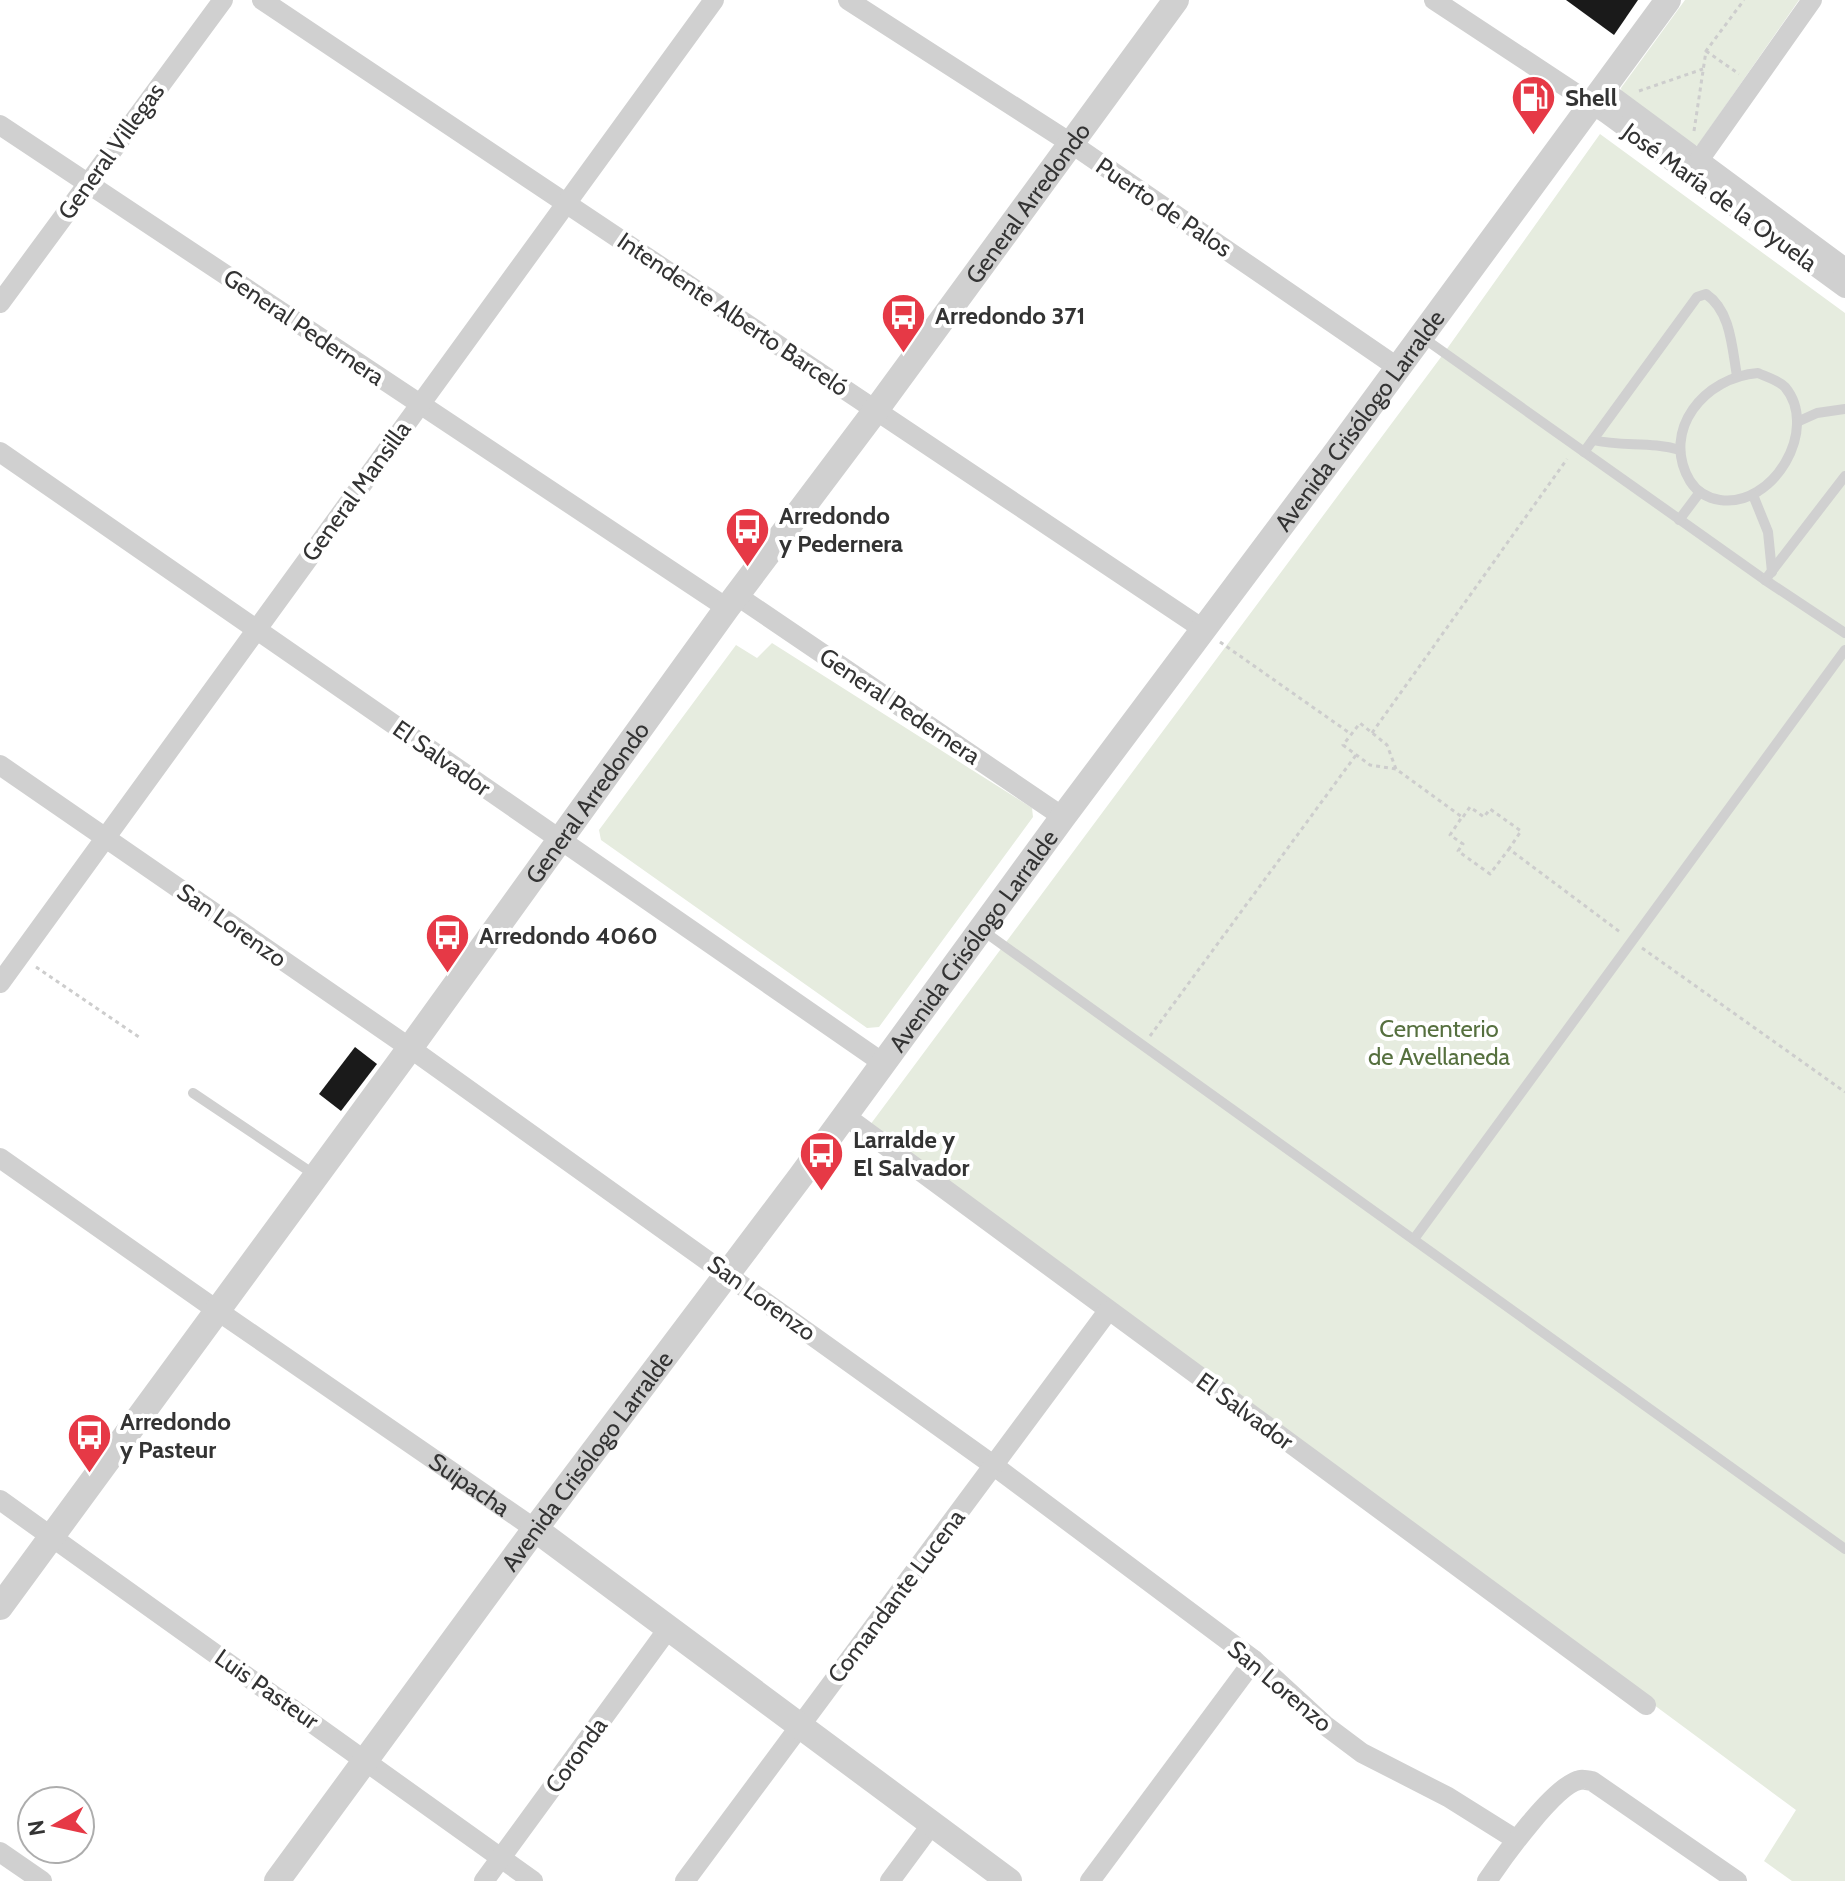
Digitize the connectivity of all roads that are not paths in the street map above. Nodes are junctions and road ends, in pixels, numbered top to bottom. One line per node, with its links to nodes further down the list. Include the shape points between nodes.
1 (223, 0): 13 (street, General Villegas)
2 (262, 0): 14 (street, Intendente Alberto Barceló)
3 (714, 0): 14 (street, General Mansilla)
4 (848, 0): 11 (street, Puerto de Palos)
5 (1176, 0): 11 (street, General Arredondo)
6 (1434, 0): 9 (street, José María de la Oyuela)
7 (1668, 0): 9 (street, Avenida Crisólogo Larralde)
8 (1812, 0): 12 (street)
9 (1597, 97): 12 (street, José María de la Oyuela); 17 (street, Avenida Crisólogo Larralde)
10 (0, 125): 13 (street, General Pedernera)
11 (1072, 144): 18 (street, Puerto de Palos); 22 (street, General Arredondo)
12 (1694, 168): 15 (street, José María de la Oyuela)
13 (88, 183): 16 (street, General Villegas); 20 (street, General Pedernera)
14 (568, 204): 20 (street, General Mansilla); 22 (street, Intendente Alberto Barceló)
15 (1840, 270)
16 (0, 303)
17 (1421, 336): 18 (street, Avenida Crisólogo Larralde); 25 (lane)
18 (1397, 367): 35 (street, Avenida Crisólogo Larralde)
19 (1737, 376): 23 (lane, via 1758,373 1784,387); 24 (lane, via 1722,310 1706,294 1697,297); 26 (lane, via 1710,391 1688,414)
20 (419, 404): 33 (street, General Pedernera); 34 (street, General Mansilla)
21 (1845, 409): 23 (lane)
22 (876, 410): 33 (street, General Arredondo); 35 (street, Intendente Alberto Barceló)
23 (1797, 422): 30 (lane, via 1785,464)
24 (1593, 440): 25 (lane); 26 (lane)
25 (1580, 450): 31 (lane)
26 (1680, 450): 29 (lane)
27 (0, 452): 34 (street, El Salvador)
28 (1845, 476): 32 (lane)
29 (1700, 492): 30 (lane, via 1729,501); 31 (lane)
30 (1753, 495): 32 (lane, via 1768,532)
31 (1679, 520): 32 (lane)
32 (1768, 576): 36 (lane)
33 (732, 602): 39 (street, General Pedernera); 41 (street, General Arredondo)
34 (256, 629): 40 (street, General Mansilla); 41 (street, El Salvador)
35 (1203, 629): 39 (street, Avenida Crisólogo Larralde)
36 (1845, 633)
37 (1845, 650): 50 (lane)
38 (0, 765): 40 (street, San Lorenzo)
39 (1063, 817): 42 (street, Avenida Crisólogo Larralde)
40 (105, 836): 43 (street, General Mansilla); 44 (street, San Lorenzo)
41 (560, 839): 44 (street, General Arredondo); 45 (street, El Salvador)
42 (982, 930): 45 (street, Avenida Crisólogo Larralde); 50 (lane)
43 (0, 983)
44 (410, 1048): 49 (street, General Arredondo); 51 (street, San Lorenzo)
45 (883, 1063): 47 (street, Avenida Crisólogo Larralde)
46 (193, 1093): 49 (lane)
47 (844, 1115): 51 (street, Avenida Crisólogo Larralde); 53 (street, El Salvador)
48 (0, 1158): 52 (street, Suipacha)
49 (317, 1176): 52 (street, General Arredondo)
50 (1414, 1239): 58 (lane)
51 (727, 1273): 54 (street, San Lorenzo); 56 (street, Avenida Crisólogo Larralde)
52 (218, 1311): 56 (street, Suipacha); 57 (street, General Arredondo)
53 (1108, 1311): 54 (street, Comandante Lucena); 62 (street, El Salvador)
54 (993, 1465): 61 (street, San Lorenzo); 63 (street, Comandante Lucena)
55 (0, 1500): 57 (street, Luis Pasteur)
56 (535, 1529): 60 (street, Suipacha); 64 (street, Avenida Crisólogo Larralde)
57 (51, 1536): 59 (street, General Arredondo); 64 (street, Luis Pasteur)
58 (1845, 1549)
59 (0, 1607)
60 (668, 1629): 63 (street, Suipacha); 68 (street, Coronda)
61 (1254, 1660): 66 (street, San Lorenzo, via 1362,1753); 76 (street)
62 (1646, 1705)
63 (798, 1727): 65 (street, Suipacha); 73 (street, Comandante Lucena)
64 (367, 1760): 68 (street, Luis Pasteur); 70 (street, Avenida Crisólogo Larralde)
65 (932, 1824): 74 (street); 75 (street, Suipacha)
66 (1515, 1839): 77 (street); 78 (street, via 1568,1785 1592,1781)
67 (0, 1852): 69 (street)
68 (501, 1858): 71 (street, Coronda); 72 (street, Luis Pasteur)
69 (42, 1881)
70 (277, 1881)
71 (484, 1881)
72 (533, 1881)
73 (685, 1881)
74 (890, 1881)
75 (1009, 1881)
76 (1090, 1881)
77 (1487, 1881)
78 (1737, 1881)

